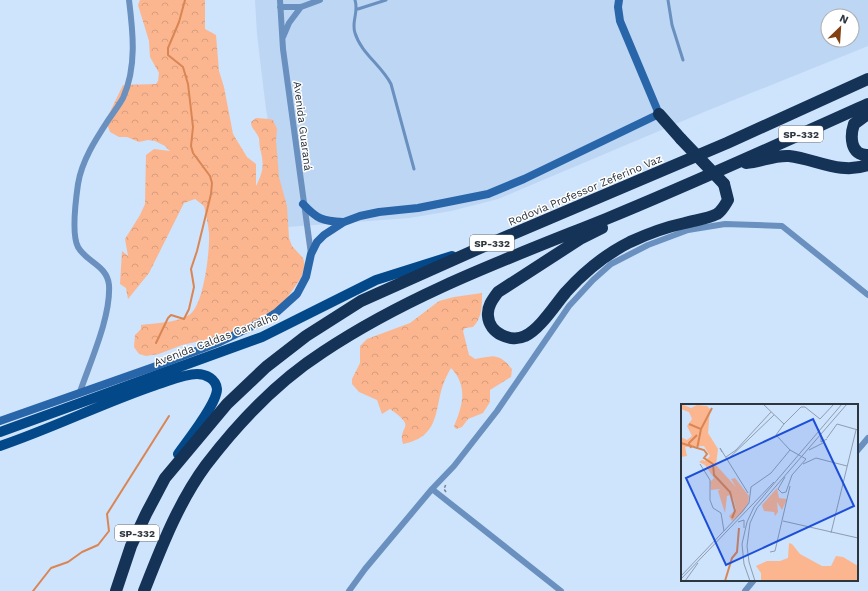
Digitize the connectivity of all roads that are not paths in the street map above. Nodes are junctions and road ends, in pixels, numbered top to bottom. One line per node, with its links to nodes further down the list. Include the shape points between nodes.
1 (129, 0): 28 (street, via 133,31 131,72 122,99 97,137 81,169 78,185 75,239 84,256 106,273 109,284 108,307)
2 (320, 0): 8 (street)
3 (355, 0): 9 (lane)
4 (386, 0): 9 (lane)
5 (619, 0): 16 (street, via 620,21)
6 (668, 0): 11 (lane, via 672,25)
7 (280, 3): 8 (street); 10 (street, Avenida Guaraná)
8 (302, 7): 10 (street, via 289,22)
9 (358, 9): 21 (lane, via 354,25 355,35 391,84)
10 (282, 38): 22 (street, Avenida Guaraná)
11 (683, 60)
12 (868, 71): 14 (highway, via 832,87)
13 (868, 79): 14 (highway, Rodovia Professor Zeferino Vaz / SP-332)
14 (817, 102): 25 (highway, Rodovia Professor Zeferino Vaz / SP-332, via 713,150)
15 (868, 104): 19 (highway, SP-332)
16 (659, 114): 23 (highway, bridge, via 724,184 728,200 717,214 646,236 603,259 567,291 538,327 525,337 511,338 498,332 488,319 487,311 498,292 573,243 605,226); 24 (street, via 488,194 418,208 379,212)
17 (868, 114): 18 (highway, via 854,124 851,138 859,153)
18 (868, 155)
19 (734, 163): 20 (highway, via 754,163 776,156 790,156 847,169); 23 (highway, SP-332)
20 (868, 165)
21 (414, 168)
22 (303, 204): 24 (street, via 313,216 323,221); 26 (street, Avenida Guaraná)
23 (623, 212): 38 (highway, SP-332, via 440,287 360,329 321,353 283,383 244,419 205,466 164,540)
24 (344, 222): 26 (street, via 324,235)
25 (482, 247): 30 (main road, Avenida Caldas Carvalho, via 376,280 262,337); 34 (highway, Rodovia Professor Zeferino Vaz / SP-332, via 361,301 306,336 266,367 227,404)
26 (311, 254): 28 (street, Avenida Caldas Carvalho, via 306,277 297,294 263,321 220,342)
27 (868, 295): 35 (street, via 782,226 725,224 688,230 648,244 611,264 569,306 496,411 454,466)
28 (80, 392): 29 (street, Avenida Caldas Carvalho)
29 (0, 420)
30 (0, 432)
31 (868, 438): 33 (street)
32 (0, 446): 34 (main road, Avenida Caldas Carvalho, via 146,389 188,375 206,375 216,386 216,396)
33 (858, 450)
34 (165, 478): 37 (highway, Rodovia Professor Zeferino Vaz / SP-332, via 131,546)
35 (432, 489): 39 (street); 40 (street)
36 (753, 581): 41 (street)
37 (116, 591)
38 (144, 591)
39 (349, 591)
40 (561, 591)
41 (745, 591)

